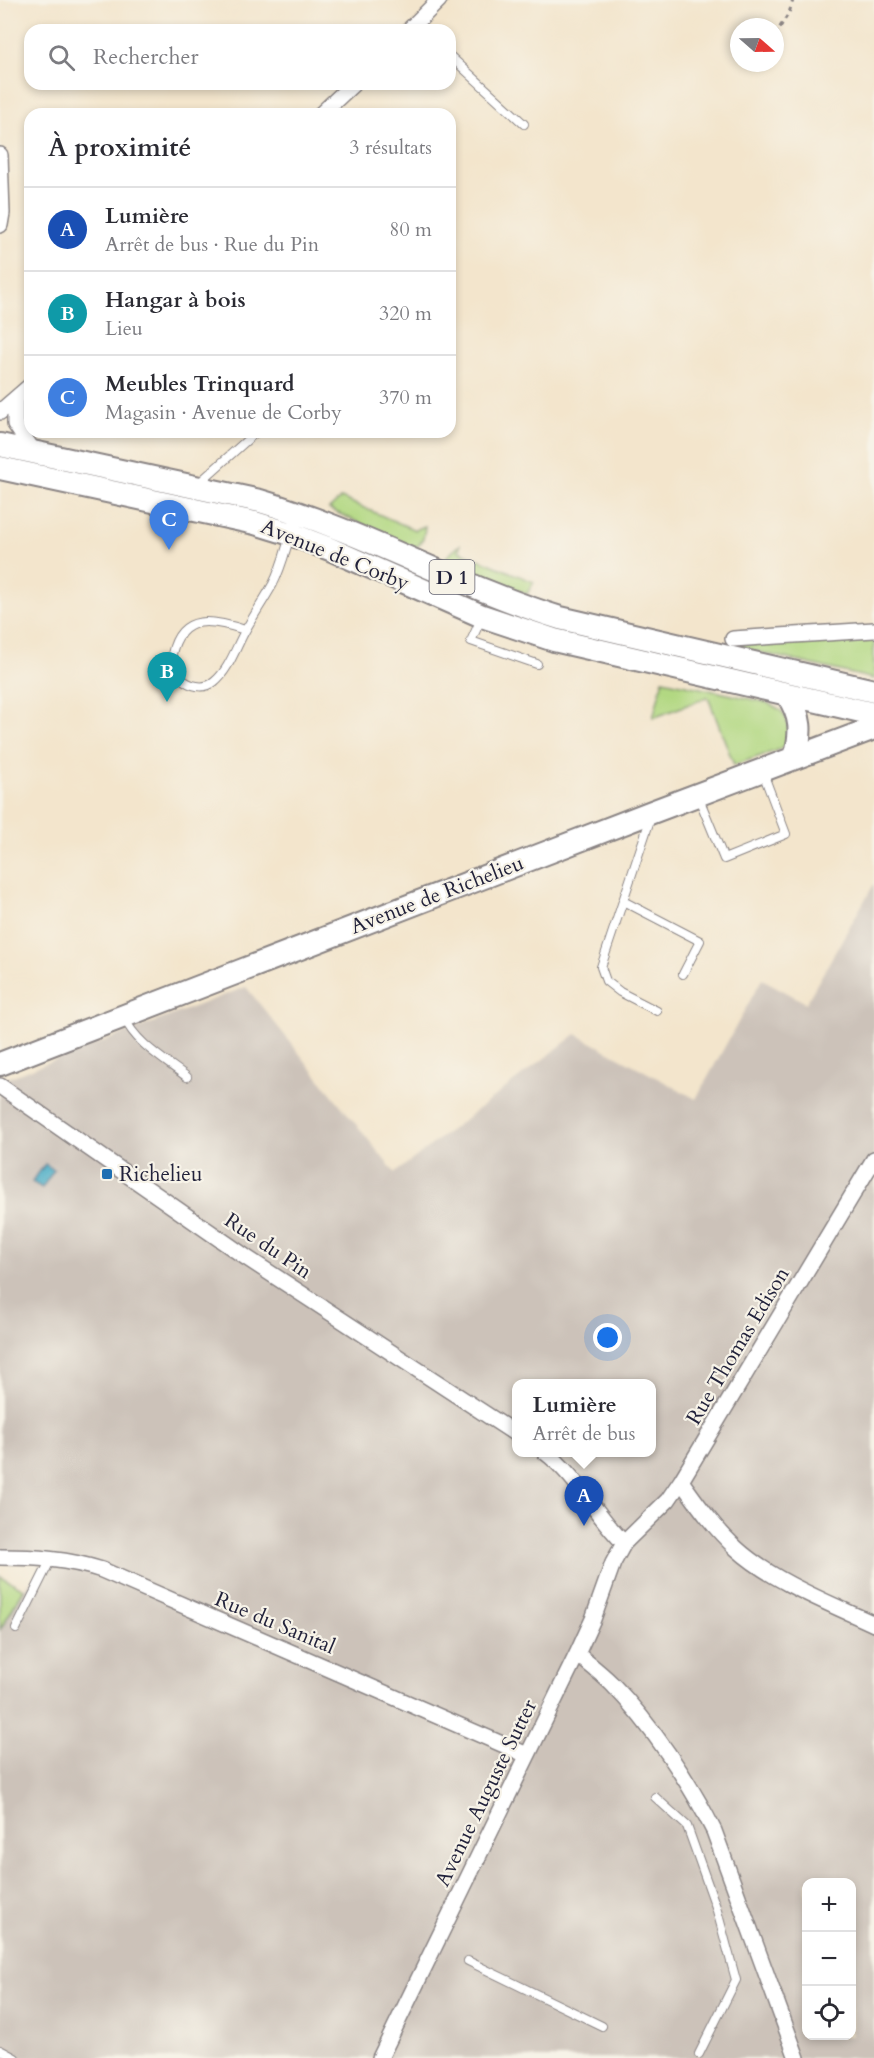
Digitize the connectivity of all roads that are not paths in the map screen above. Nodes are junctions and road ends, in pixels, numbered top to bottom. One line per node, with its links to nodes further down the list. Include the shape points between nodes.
1 (439, 0): 2 (street)
2 (418, 24)
3 (456, 62): 6 (lane)
4 (346, 90): 5 (street)
5 (327, 108)
6 (524, 124)
7 (0, 155): 8 (street)
8 (0, 225)
9 (24, 391): 10 (street)
10 (15, 399): 11 (street); 12 (street, via 15,424)
11 (0, 412)
12 (24, 437)
13 (24, 438): 16 (street)
14 (249, 438): 18 (lane)
15 (0, 445): 16 (main road, Avenue de Corby / D 1)
16 (34, 452): 18 (main road, Avenue de Corby / D 1)
17 (0, 468): 19 (main road, Avenue de Corby / D 1)
18 (194, 487): 25 (main road, Avenue de Corby / D 1, via 297,512 514,604 560,618)
19 (291, 534): 20 (main road, Avenue de Corby / D 1); 21 (lane, via 274,582)
20 (482, 616): 24 (lane, via 471,641); 26 (main road, Avenue de Corby / D 1, via 554,640)
21 (245, 630): 21 (lane, via 213,684 200,687 177,675 170,661 173,648 191,624 206,621)
22 (874, 630): 23 (street)
23 (734, 639)
24 (537, 664)
25 (874, 691)
26 (787, 694): 27 (main road, Avenue de Corby / D 1); 29 (main road, via 801,730)
27 (874, 714)
28 (874, 728): 29 (main road, Avenue de Richelieu)
29 (795, 758): 30 (main road, Avenue de Richelieu)
30 (762, 770): 31 (main road, Avenue de Richelieu); 31 (lane, via 786,834 723,859)
31 (697, 795): 32 (main road, Avenue de Richelieu)
32 (652, 812): 33 (lane); 36 (main road, Avenue de Richelieu)
33 (623, 901): 34 (lane, via 700,941); 35 (lane, via 601,967 606,981 620,992)
34 (684, 974)
35 (657, 1011)
36 (124, 1016): 37 (main road, Avenue de Richelieu); 38 (lane, via 130,1030)
37 (0, 1064)
38 (187, 1077)
39 (0, 1086): 41 (street, Rue du Pin, via 247,1258)
40 (874, 1159): 43 (street, Rue Thomas Edison)
41 (512, 1431)
42 (551, 1457): 44 (street)
43 (681, 1481): 44 (street, Rue Thomas Edison, via 668,1500); 47 (street, via 737,1550 774,1575)
44 (624, 1543): 49 (street, Avenue Auguste Sutter)
45 (0, 1557): 46 (street, Rue du Sanital)
46 (51, 1559): 48 (lane); 50 (street, Rue du Sanital, via 102,1570)
47 (874, 1624)
48 (16, 1629)
49 (577, 1654): 50 (street, Avenue Auguste Sutter); 58 (street, via 632,1706 698,1798 714,1831)
50 (527, 1755): 57 (street, Avenue Auguste Sutter)
51 (655, 1797): 55 (lane, via 687,1826 716,1907 736,1980)
52 (468, 1961): 53 (lane)
53 (602, 2026)
54 (0, 2050): 56 (lane)
55 (699, 2054)
56 (15, 2058)
57 (380, 2058)
58 (797, 2058)

